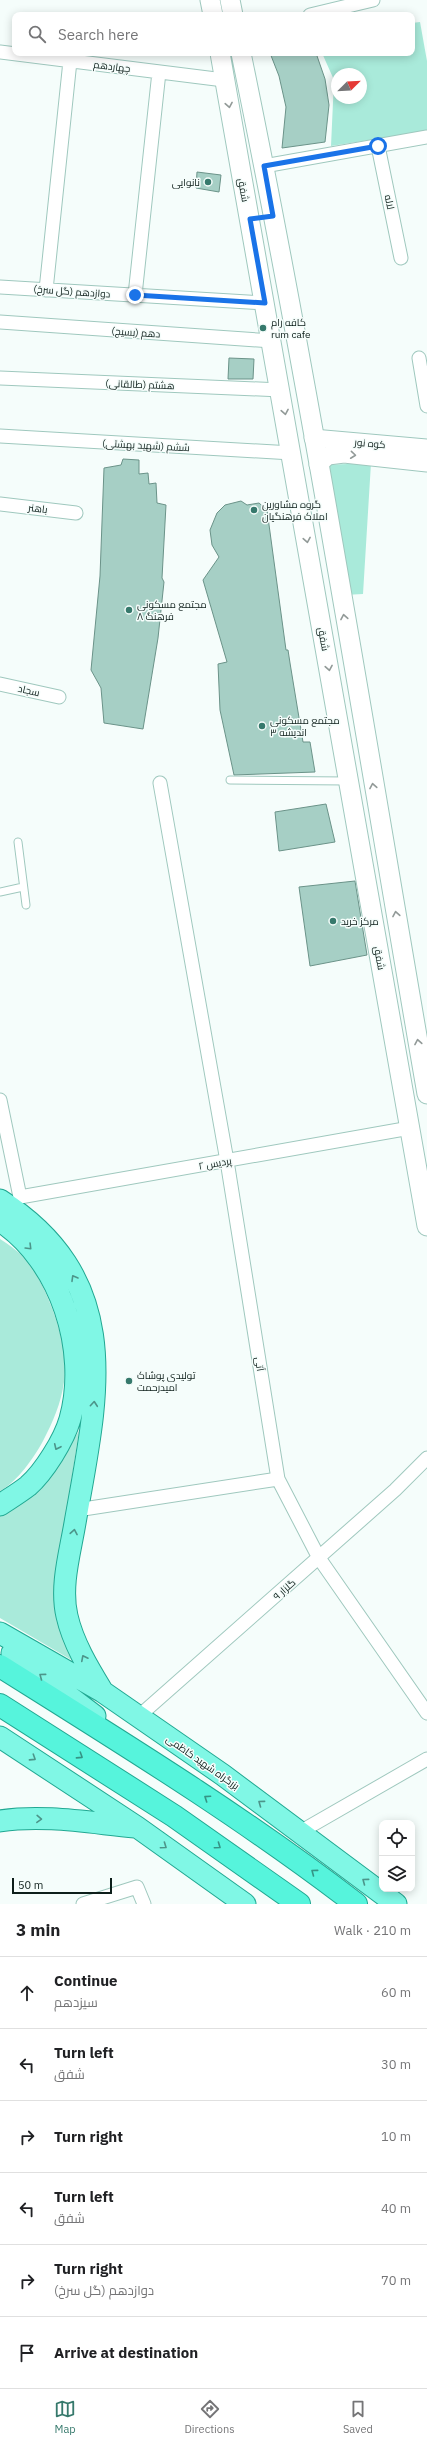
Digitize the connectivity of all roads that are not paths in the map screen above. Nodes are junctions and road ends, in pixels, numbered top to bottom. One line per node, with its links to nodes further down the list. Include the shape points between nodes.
1 (210, 0): 4 (main road)
2 (230, 0): 5 (main road)
3 (373, 0): 6 (street)
4 (212, 12)
5 (232, 12)
6 (323, 12)
7 (0, 52): 8 (street, چهاردهم)
8 (12, 54)
9 (31, 56): 12 (street, چهاردهم)
10 (220, 56): 14 (main road, شفق)
11 (242, 56): 17 (main road)
12 (70, 61): 13 (street, چهاردهم); 22 (street)
13 (159, 72): 14 (street, چهاردهم); 23 (street)
14 (224, 80): 19 (main road, شفق, one-way to 19)
15 (427, 137): 16 (street)
16 (378, 146): 17 (street); 20 (street, لاله)
17 (264, 166): 18 (main road)
18 (273, 216): 19 (main road); 33 (main road)
19 (250, 219): 24 (main road, شفق)
20 (402, 258)
21 (0, 287): 22 (street, دوازدهم (گل سرخ))
22 (46, 290): 23 (street, دوازدهم (گل سرخ))
23 (135, 295): 24 (street, دوازدهم (گل سرخ))
24 (265, 303): 26 (main road, شفق)
25 (0, 322): 26 (street, دهم (بسیج))
26 (272, 341): 29 (main road, شفق)
27 (419, 358): 30 (street)
28 (0, 378): 29 (street, هشتم (طالقانی))
29 (280, 390): 34 (main road, شفق, one-way to 34)
30 (427, 406)
31 (0, 436): 34 (street, ششم (شهید بهشتی))
32 (427, 448): 33 (street, کوه نور)
33 (323, 450): 35 (street, کوه نور, one-way to 35); 47 (main road, one-way to 33)
34 (292, 452): 41 (main road, شفق, one-way to 41)
35 (427, 463)
36 (0, 504): 37 (street, باهنر)
37 (76, 513)
38 (0, 684): 39 (street, سجاد)
39 (59, 697)
40 (230, 780): 41 (lane)
41 (349, 781): 49 (main road, شفق)
42 (160, 783): 50 (street, آتی)
43 (18, 842): 44 (lane)
44 (23, 887): 45 (lane); 46 (lane)
45 (0, 892)
46 (26, 905)
47 (427, 1094)
48 (0, 1100): 51 (street)
49 (410, 1128): 50 (street, پردیس ۲); 53 (main road, شفق)
50 (227, 1161): 51 (street, پردیس ۲); 55 (street, آتی)
51 (10, 1198): 57 (main road, one-way to 51, via 93,1417 96,1380 95,1346 89,1315 79,1286 61,1256)
52 (0, 1221): 56 (main road, one-way to 56, via 35,1253 54,1284 67,1317 75,1349 75,1382 70,1420 54,1454 29,1485)
53 (427, 1226)
54 (427, 1458): 58 (street, گلزار ۹)
55 (278, 1479): 57 (street); 58 (street, آتی)
56 (0, 1505)
57 (77, 1510): 62 (main road, one-way to 57, via 76,1642 67,1616 65,1585)
58 (319, 1558): 64 (street, آتی); 65 (street, گلزار ۹)
59 (0, 1633): 62 (main road, بزرگراه شهید کاظمی)
60 (0, 1644): 68 (main road, one-way to 60)
61 (0, 1666): 68 (highway)
62 (103, 1692): 65 (main road, بزرگراه شهید کاظمی)
63 (0, 1705): 75 (highway, one-way to 75, via 174,1816)
64 (427, 1713)
65 (138, 1717): 71 (main road, بزرگراه شهید کاظمی, one-way to 65)
66 (0, 1737): 70 (main road, one-way to 70)
67 (427, 1759): 71 (street)
68 (174, 1775): 76 (highway, one-way to 68, via 310,1868)
69 (0, 1821): 70 (main road, one-way to 70, via 14,1818 61,1820)
70 (137, 1827): 74 (main road, one-way to 74)
71 (300, 1832): 77 (main road, بزرگراه شهید کاظمی, one-way to 71)
72 (84, 1904): 73 (street, via 137,1887)
73 (144, 1904)
74 (245, 1904)
75 (299, 1904)
76 (356, 1904)
77 (396, 1904)

